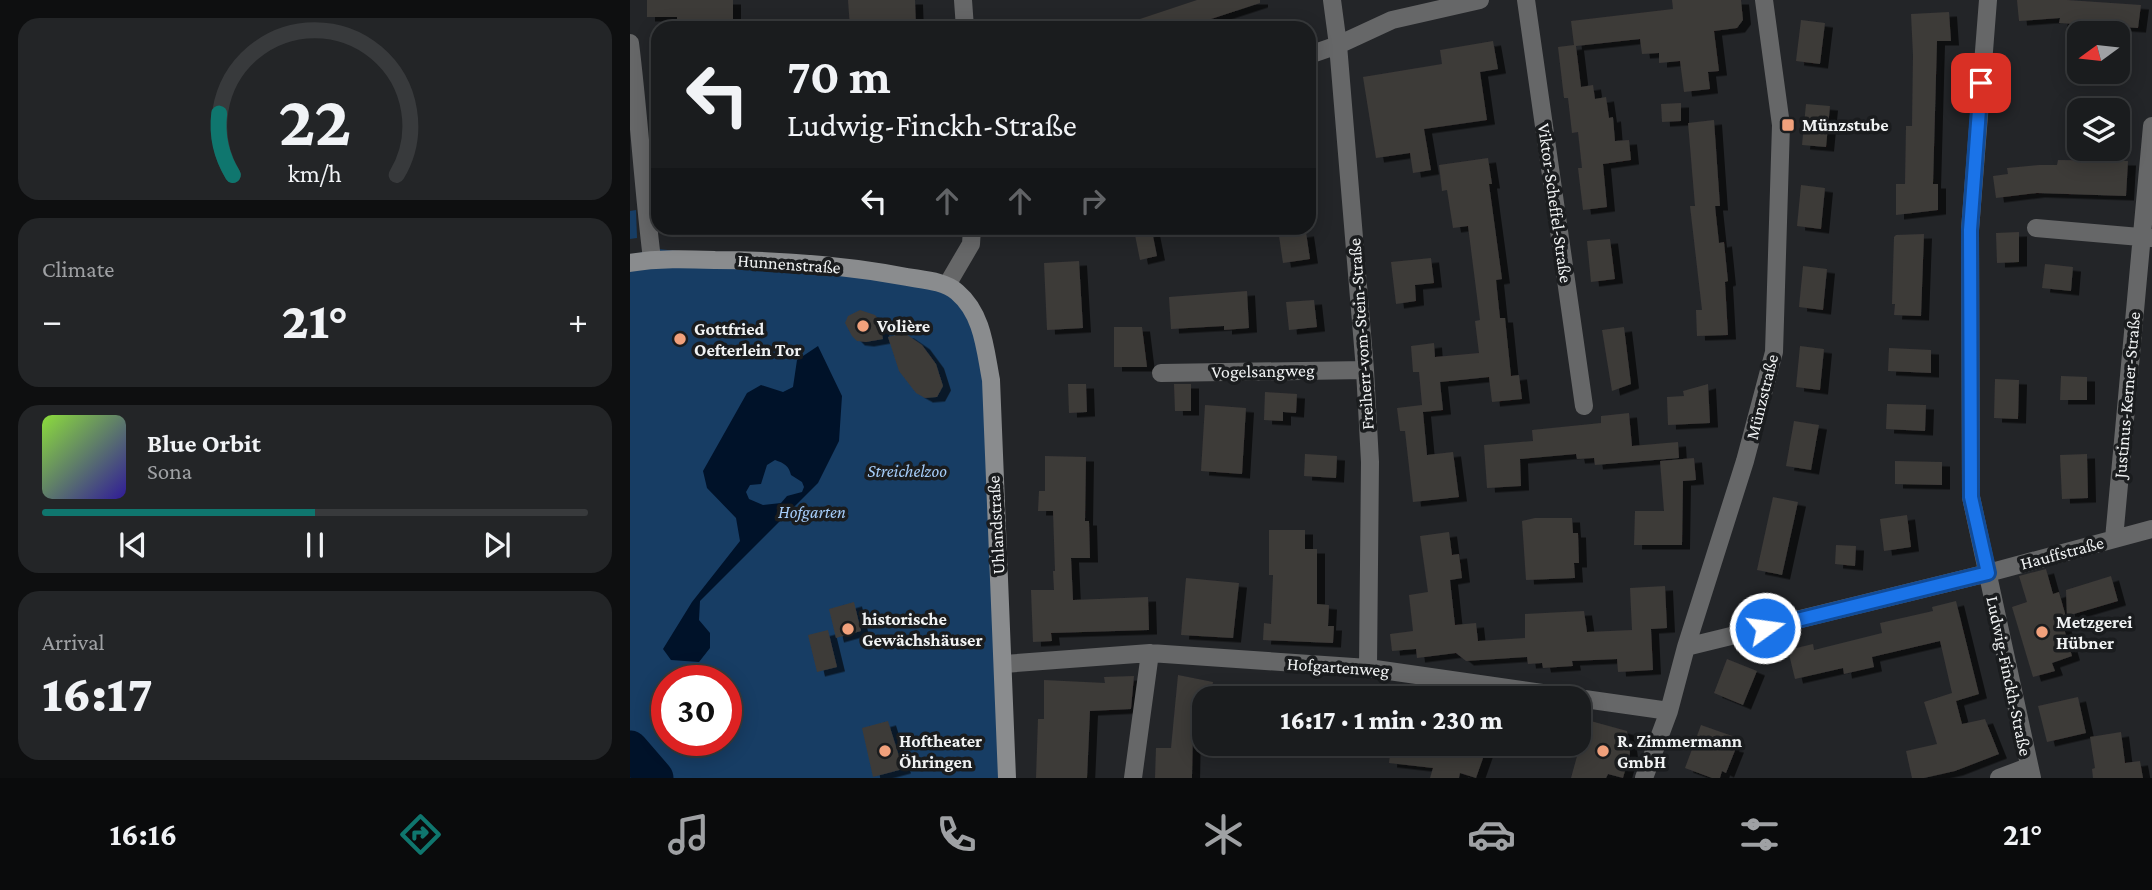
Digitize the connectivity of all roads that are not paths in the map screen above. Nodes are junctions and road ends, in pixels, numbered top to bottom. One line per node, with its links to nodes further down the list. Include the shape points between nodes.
1 (963, 0): 7 (street)
2 (1332, 0): 9 (street, Freiherr-vom-Stein-Straße)
3 (1479, 0): 9 (street, via 1392,20)
4 (1526, 0): 20 (street, Viktor-Scheffel-Straße)
5 (1764, 0): 24 (street, Münzstraße, via 1781,125 1774,352)
6 (1988, 0): 23 (street, Ludwig-Finckh-Straße, via 1970,230 1969,354 1971,497)
7 (964, 21)
8 (630, 43): 15 (street)
9 (1338, 45): 10 (street); 18 (street, Freiherr-vom-Stein-Straße)
10 (1316, 53)
11 (2152, 126): 14 (street, Justinus-Kerner-Straße)
12 (2036, 228): 14 (street)
13 (972, 235): 17 (street)
14 (2148, 239): 22 (street, Justinus-Kerner-Straße, via 2133,319)
15 (652, 259): 16 (main road, Hunnenstraße); 17 (main road, Hunnenstraße, via 763,260 875,271)
16 (630, 263)
17 (947, 285): 26 (main road, Uhlandstraße, via 973,309 991,380)
18 (1365, 370): 19 (street, Vogelsangweg); 27 (street, Freiherr-vom-Stein-Straße, via 1370,462)
19 (1161, 373)
20 (1584, 406)
21 (2152, 529): 22 (street, Hauffstraße)
22 (2114, 539): 23 (street, Hauffstraße)
23 (1988, 573): 24 (street, Hauffstraße); 29 (street, Ludwig-Finckh-Straße)
24 (1686, 647): 28 (street, Münzstraße)
25 (1150, 653): 26 (street, Hofgartenweg); 27 (street, Hofgartenweg); 31 (street)
26 (1004, 664): 30 (main road, Uhlandstraße)
27 (1368, 668): 28 (street, Hofgartenweg)
28 (1669, 711): 32 (street, Münzstraße)
29 (2030, 772): 33 (street)
30 (1007, 778)
31 (1133, 778)
32 (1644, 778)
33 (1999, 778)

